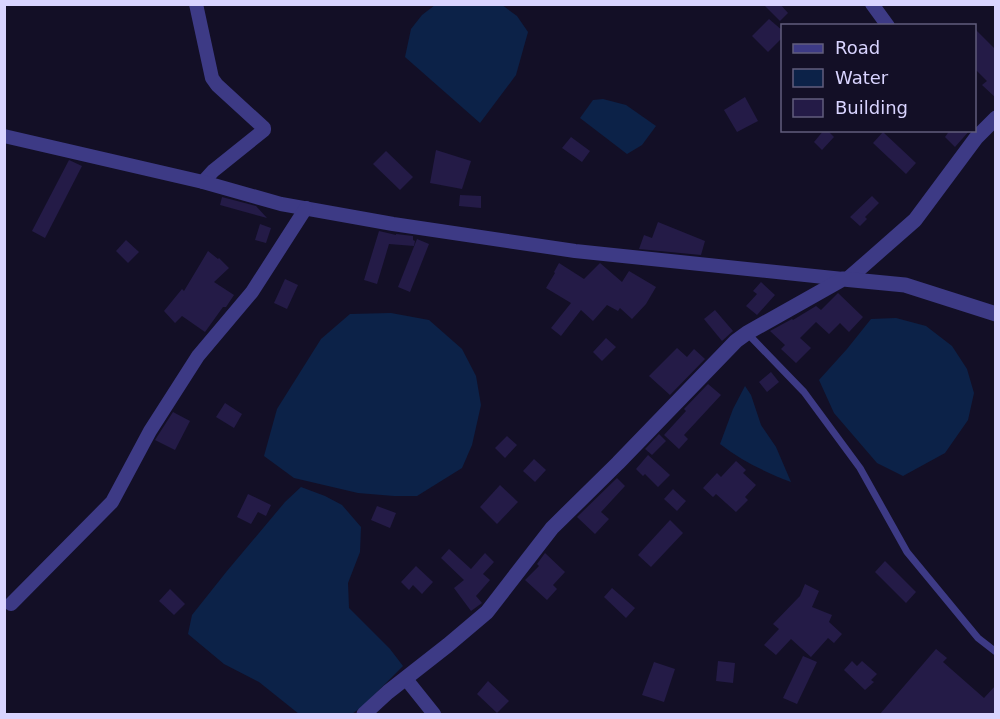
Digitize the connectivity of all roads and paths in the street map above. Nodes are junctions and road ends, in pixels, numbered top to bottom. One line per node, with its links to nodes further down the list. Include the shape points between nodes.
1 (196, 4): 6 (street, via 212,78 264,128)
2 (872, 4): 3 (street)
3 (887, 24)
4 (996, 118): 8 (street, via 976,138 915,220)
5 (4, 136): 6 (street)
6 (204, 182): 7 (street)
7 (306, 208): 8 (street, via 575,251); 11 (street, via 252,292 198,356 150,430 112,502)
8 (846, 279): 9 (street, via 905,285); 10 (street)
9 (996, 314)
10 (747, 333): 12 (lane, via 804,392 860,468 907,552 978,638); 13 (street, via 552,528 487,612)
11 (11, 604)
12 (996, 652)
13 (406, 679): 14 (street); 15 (street)
14 (364, 714)
15 (434, 714)

